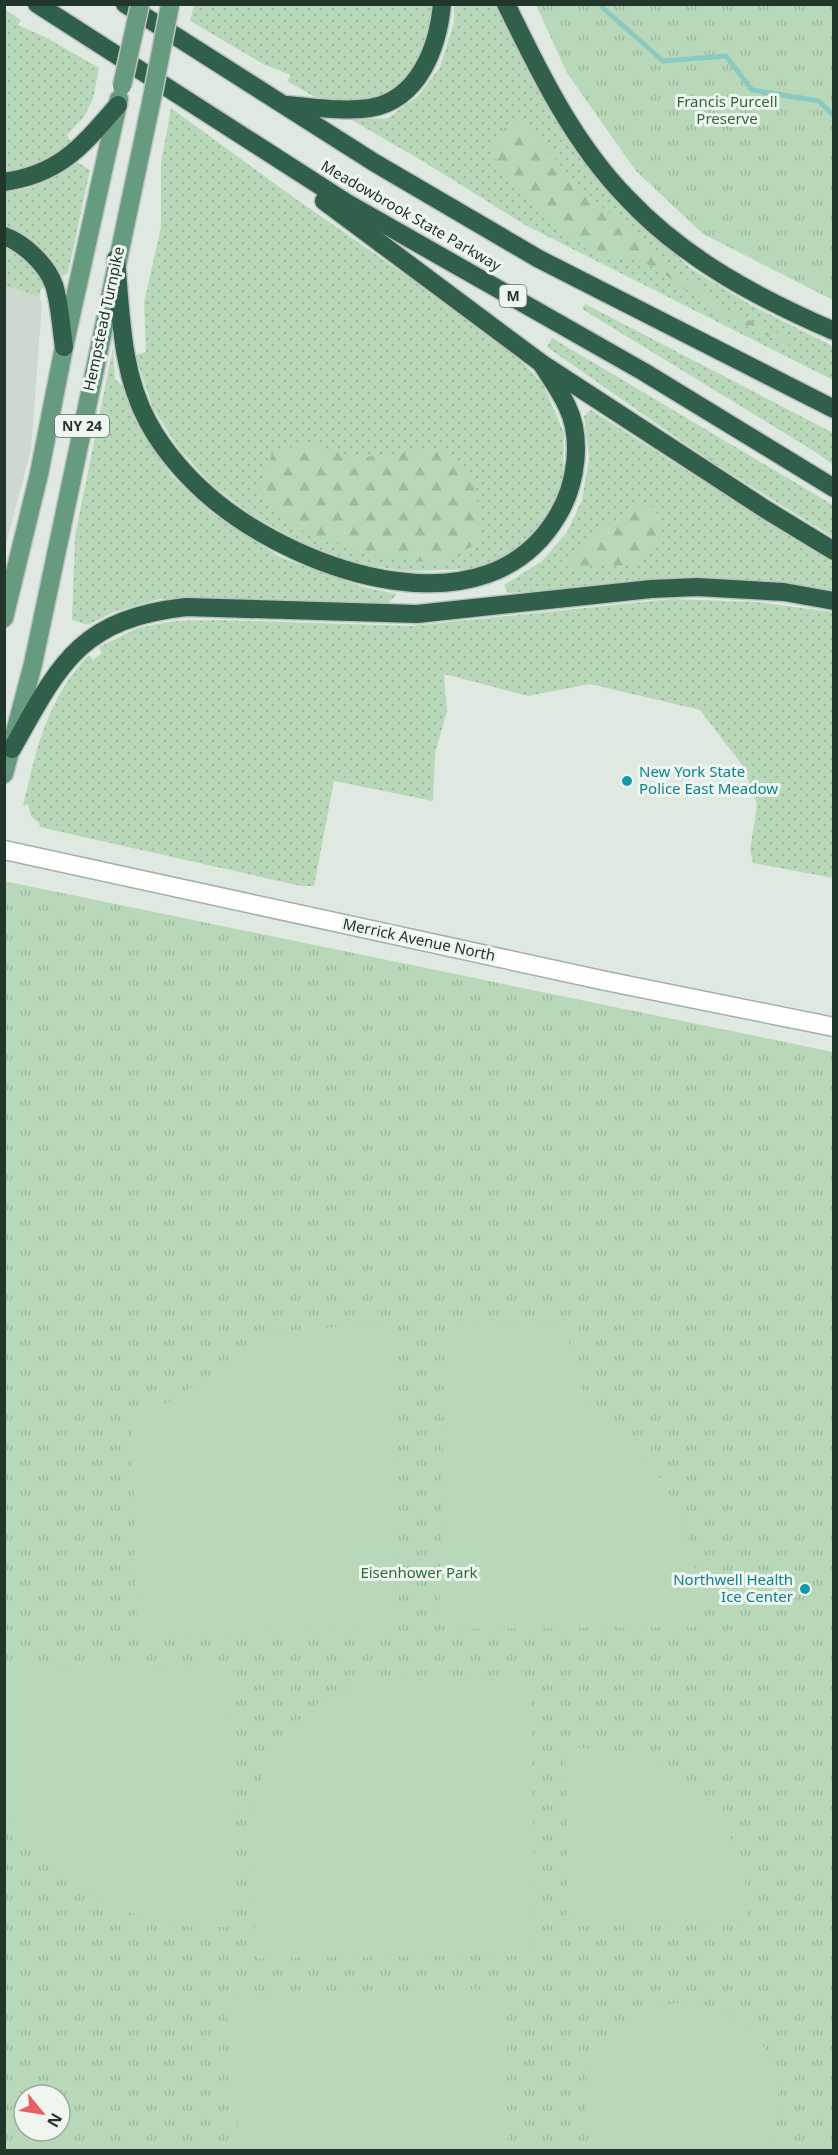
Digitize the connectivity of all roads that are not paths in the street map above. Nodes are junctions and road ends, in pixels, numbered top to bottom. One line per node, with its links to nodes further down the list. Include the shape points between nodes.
1 (37, 4): 7 (highway, Meadowbrook State Parkway / M)
2 (125, 4): 8 (highway, Meadowbrook State Parkway)
3 (140, 4): 9 (main road, NY 24, bridge)
4 (442, 4): 8 (highway, via 440,29 427,63 404,92 372,108 348,110)
5 (506, 4): 13 (highway, via 566,116 626,198 698,260 756,295)
6 (170, 5): 12 (main road, Hempstead Turnpike / NY 24, bridge)
7 (192, 104): 15 (highway); 17 (highway, Meadowbrook State Parkway / M, via 348,203 607,350)
8 (281, 104): 16 (highway, Meadowbrook State Parkway, via 539,259)
9 (118, 105): 10 (highway, via 78,150 44,171); 14 (main road, NY 24)
10 (4, 182)
11 (4, 236): 14 (highway, via 36,257 54,284)
12 (116, 259): 15 (highway, via 124,349 132,383 148,422 174,461 215,501 251,527 315,560 362,574 416,583 463,581 500,570 538,544 565,504 575,460 575,434 568,407); 21 (main road, Hempstead Turnpike / NY 24)
13 (834, 331)
14 (64, 347): 20 (main road, NY 24, via 37,484)
15 (542, 363): 18 (highway)
16 (834, 409)
17 (834, 488)
18 (834, 551)
19 (834, 601): 21 (highway, via 784,592 697,587 417,614 162,609 120,621 76,650 47,685)
20 (4, 618)
21 (12, 749): 22 (main road, Hempstead Turnpike / NY 24)
22 (4, 774)
23 (4, 850): 24 (main road, Merrick Avenue North)
24 (834, 1027)

